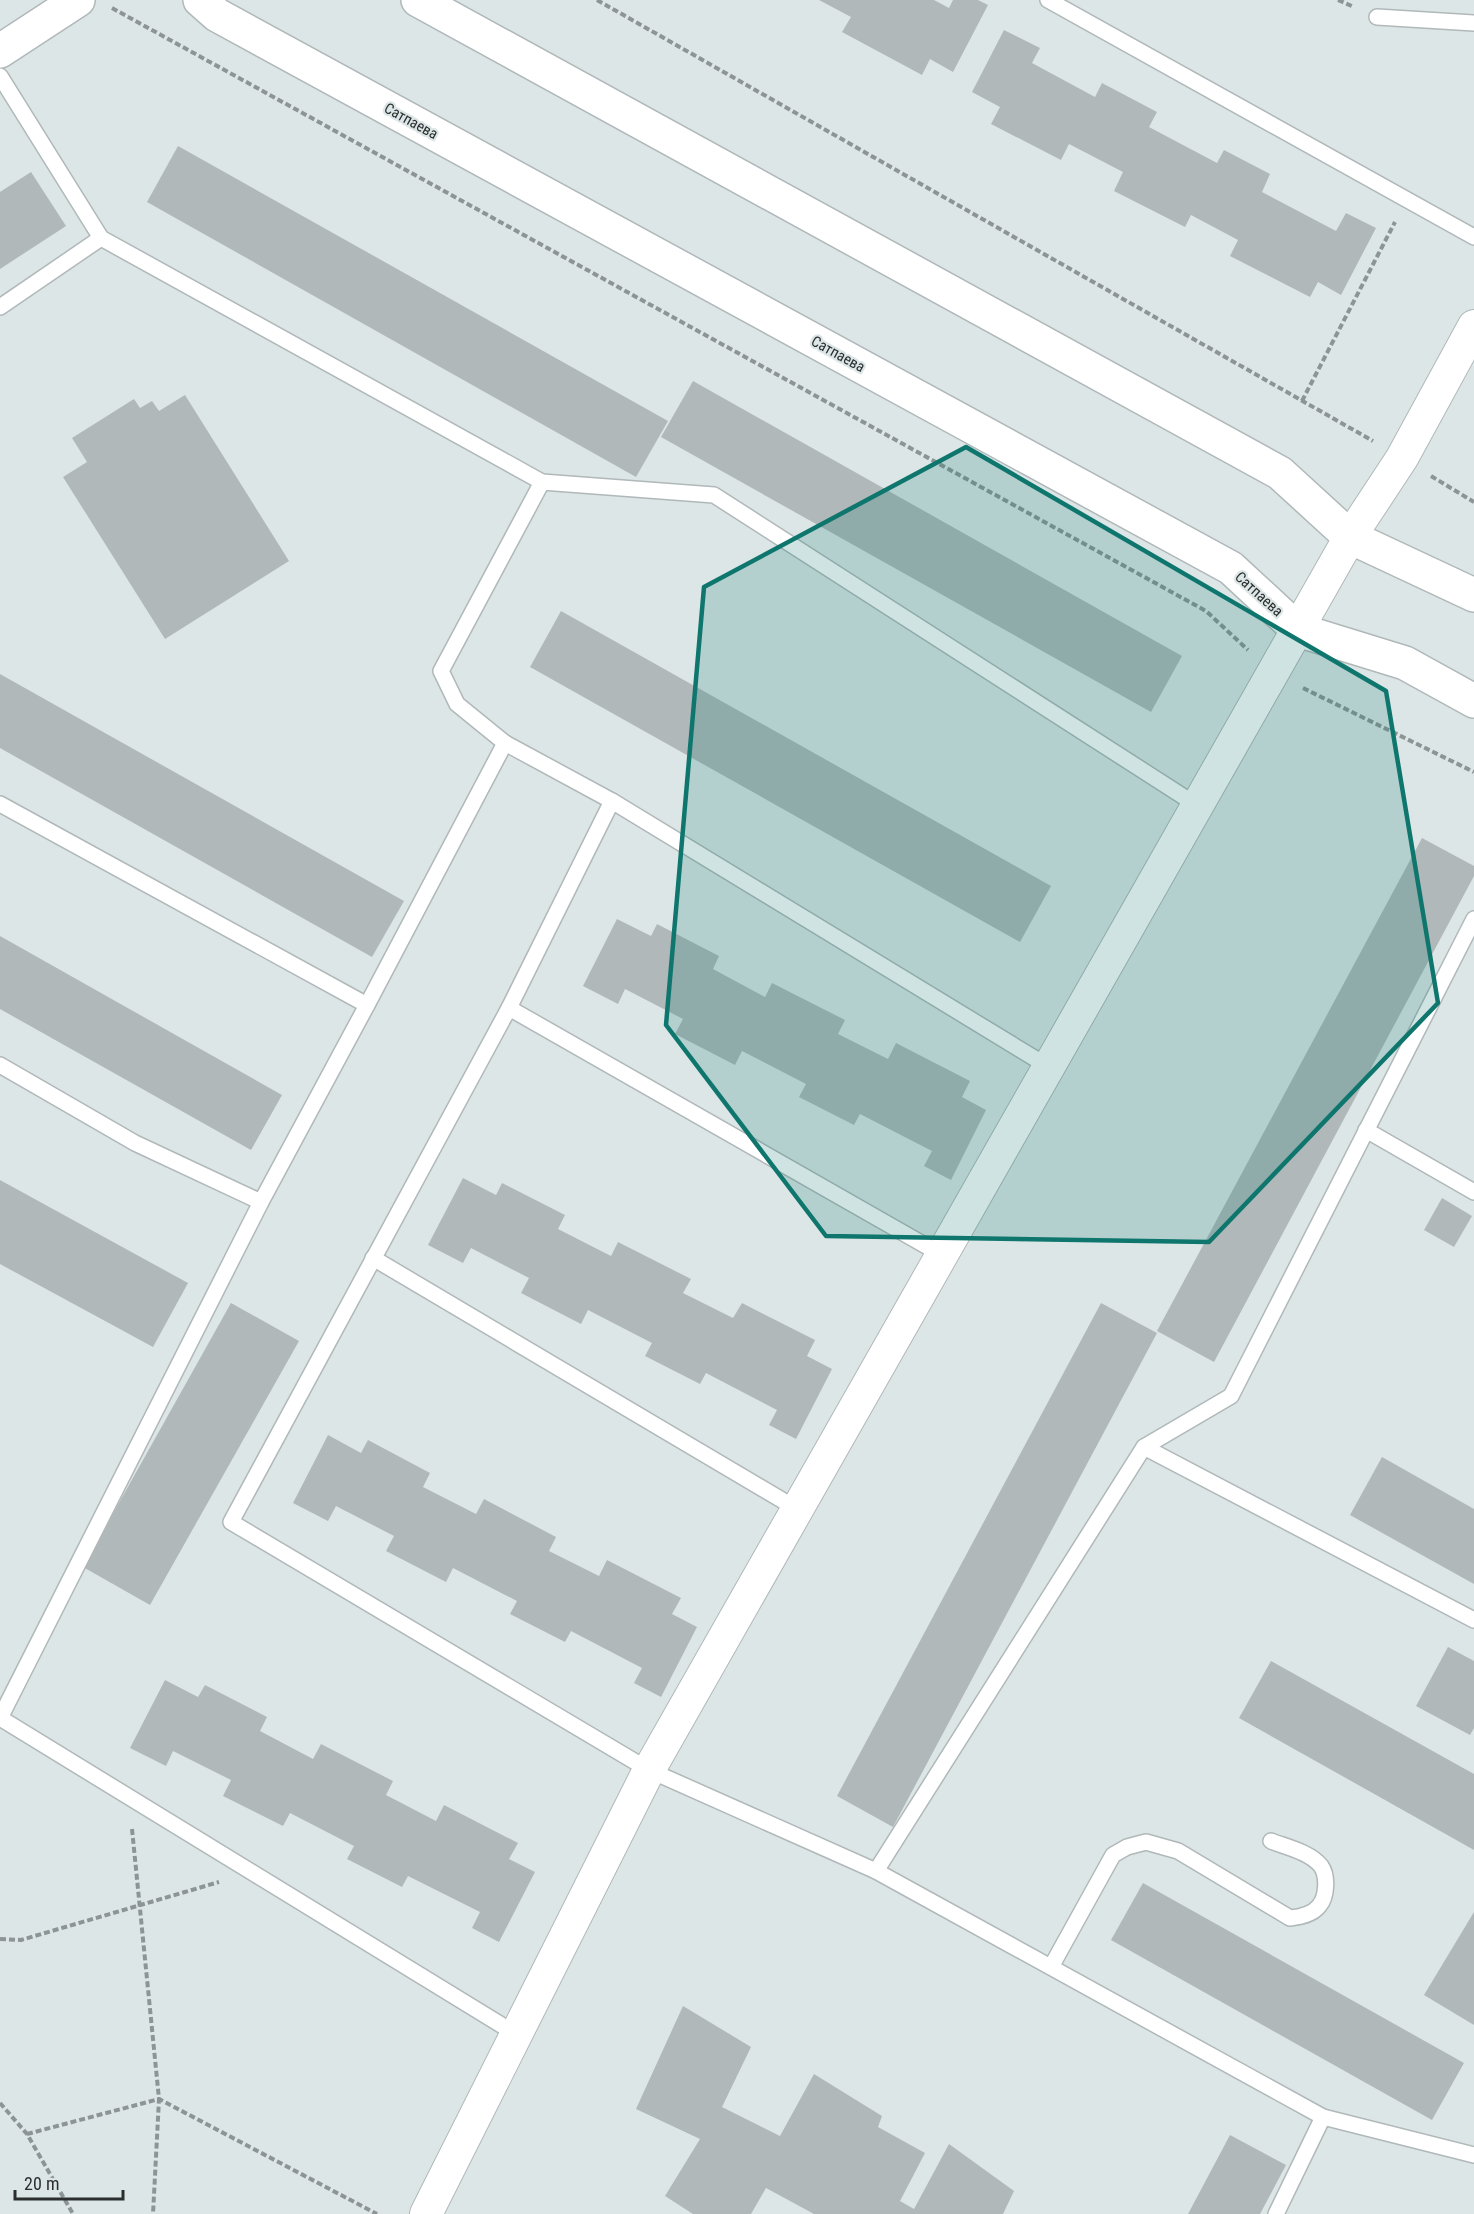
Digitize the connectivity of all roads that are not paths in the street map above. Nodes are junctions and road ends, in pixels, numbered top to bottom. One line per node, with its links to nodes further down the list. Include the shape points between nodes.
1 (1048, 0): 9 (lane)
2 (425, 1): 14 (street, via 1280,473)
3 (93, 3): 7 (street)
4 (203, 5): 16 (street, Сатпаева, via 1231,568)
5 (1377, 17): 6 (lane)
6 (1474, 22)
7 (0, 51)
8 (0, 76): 10 (lane)
9 (1474, 237)
10 (101, 238): 11 (lane); 13 (lane)
11 (0, 307)
12 (1474, 327): 14 (street, via 1402,458)
13 (542, 482): 18 (lane, via 441,671 458,705); 21 (lane, via 714,495)
14 (1350, 537): 15 (street); 16 (street)
15 (1474, 595)
16 (1298, 630): 17 (street, Сатпаева, via 1405,663); 21 (street)
17 (1474, 701)
18 (505, 743): 19 (lane); 23 (lane)
19 (612, 801): 24 (lane); 26 (lane)
20 (0, 804): 23 (lane)
21 (1198, 806): 26 (street)
22 (1474, 919): 27 (lane)
23 (367, 1005): 29 (lane)
24 (508, 1008): 30 (lane); 31 (lane)
25 (0, 1065): 29 (lane, via 135,1143)
26 (1049, 1066): 30 (street)
27 (1366, 1130): 28 (lane); 32 (lane, via 1231,1396)
28 (1474, 1192)
29 (261, 1202): 35 (lane)
30 (942, 1255): 33 (street)
31 (373, 1258): 33 (lane); 36 (lane, via 231,1522)
32 (1144, 1447): 34 (lane); 38 (lane)
33 (797, 1509): 36 (street)
34 (1474, 1620)
35 (0, 1718): 40 (lane)
36 (649, 1770): 38 (lane); 40 (street)
37 (1271, 1841): 39 (lane, via 1304,1854 1321,1866 1326,1884 1320,1905 1305,1916 1290,1918 1178,1851 1146,1842 1113,1855)
38 (876, 1871): 39 (lane)
39 (1051, 1967): 41 (lane)
40 (516, 2034): 43 (street)
41 (1323, 2117): 42 (lane); 44 (lane)
42 (1474, 2155)
43 (426, 2214)
44 (1276, 2214)

